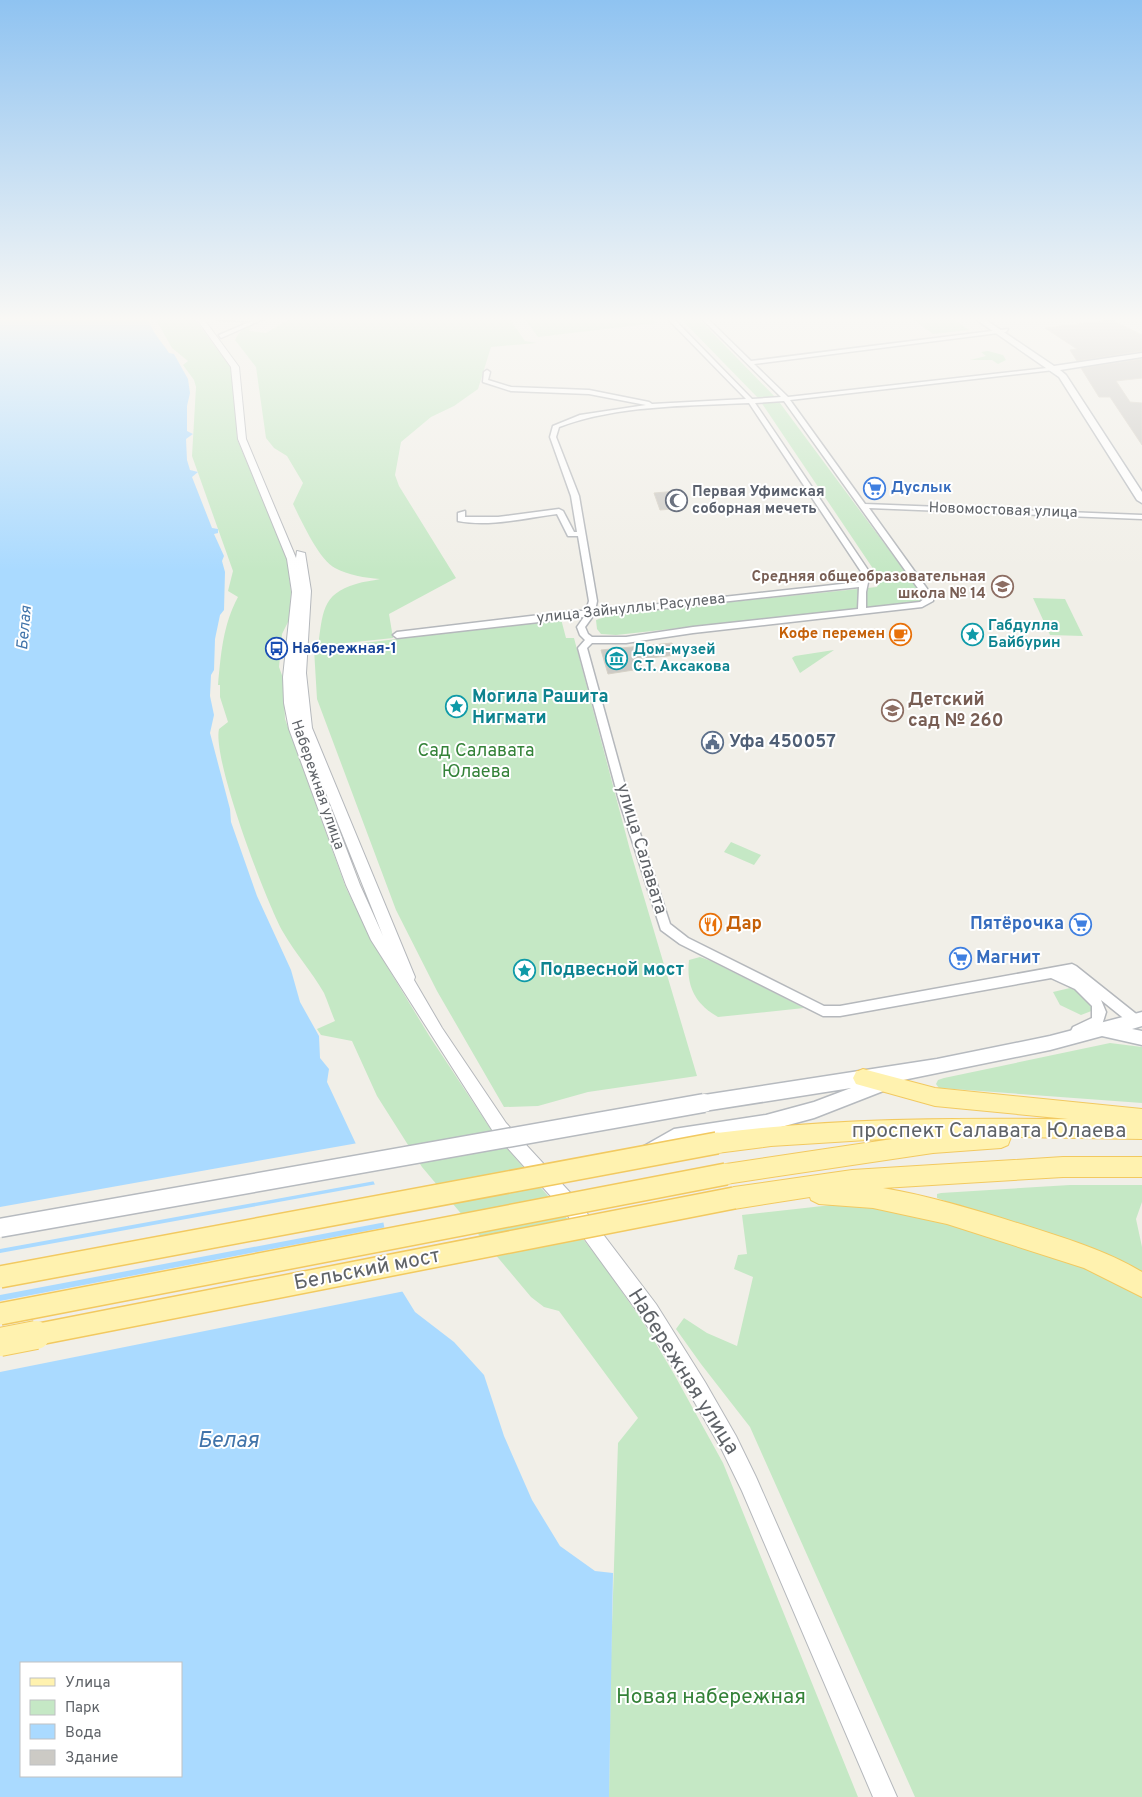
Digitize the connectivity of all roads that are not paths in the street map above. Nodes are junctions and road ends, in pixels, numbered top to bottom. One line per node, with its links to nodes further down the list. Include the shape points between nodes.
1 (238, 402): 24 (street, Набережная улица, via 242,439 292,558 297,592 289,677 295,730 353,885 376,936)
2 (247, 402): 24 (street, Набережная улица, via 251,437 304,568 307,590 300,701 306,728)
3 (642, 402): 9 (street)
4 (720, 402): 9 (street)
5 (751, 402): 18 (street, via 866,573)
6 (788, 402): 14 (street)
7 (1081, 402): 13 (main road)
8 (1090, 402): 10 (main road)
9 (654, 406): 17 (street, улица Салавата, via 580,417 556,426 553,437 575,496)
10 (1112, 435)
11 (1126, 457): 12 (main road)
12 (1142, 482)
13 (1142, 500)
14 (864, 506): 16 (street, Новомостовая улица); 19 (street, улица Зайнуллы Расулева, via 930,599 928,602)
15 (462, 513): 17 (street, via 461,519 470,520 559,511 570,534)
16 (1142, 517)
17 (580, 534): 20 (street, улица Салавата, via 593,600)
18 (864, 584): 19 (street); 20 (street, улица Зайнуллы Расулева)
19 (862, 609): 22 (street, улица Зайнуллы Расулева, via 626,640)
20 (590, 614): 21 (street, улица Зайнуллы Расулева); 22 (street, улица Салавата, via 581,627)
21 (397, 635)
22 (590, 640): 23 (street, улица Салавата, via 582,648 624,800 665,927 677,936 823,1011)
23 (1054, 974): 25 (street, улица Салавата, via 1072,969); 28 (street, via 1071,980 1086,991 1098,1004 1101,1013 1098,1021 1063,1034)
24 (411, 988): 41 (street, Набережная улица, via 500,1128 571,1206 649,1311 698,1389 749,1484)
25 (1140, 1022): 26 (main road)
26 (1103, 1030): 27 (main road); 28 (main road)
27 (1142, 1038)
28 (1050, 1043): 29 (main road)
29 (872, 1081): 30 (main road, via 936,1097); 33 (main road, via 814,1110); 36 (main road, bridge, via 704,1103)
30 (1142, 1118)
31 (1111, 1130): 32 (main road, проспект Салавата Юлаева); 33 (main road, проспект Салавата Юлаева, via 925,1127); 39 (main road, Бельский мост, bridge, via 933,1143 726,1174)
32 (1142, 1130)
33 (715, 1137): 37 (main road, bridge, via 639,1158)
34 (1142, 1167): 35 (main road, via 1063,1167 931,1174 852,1180)
35 (779, 1192): 38 (main road, via 859,1194 938,1209 1087,1257); 40 (main road, Бельский мост, bridge, via 734,1198)
36 (0, 1228)
37 (0, 1277)
38 (1142, 1285)
39 (0, 1314)
40 (0, 1342)
41 (885, 1797)

